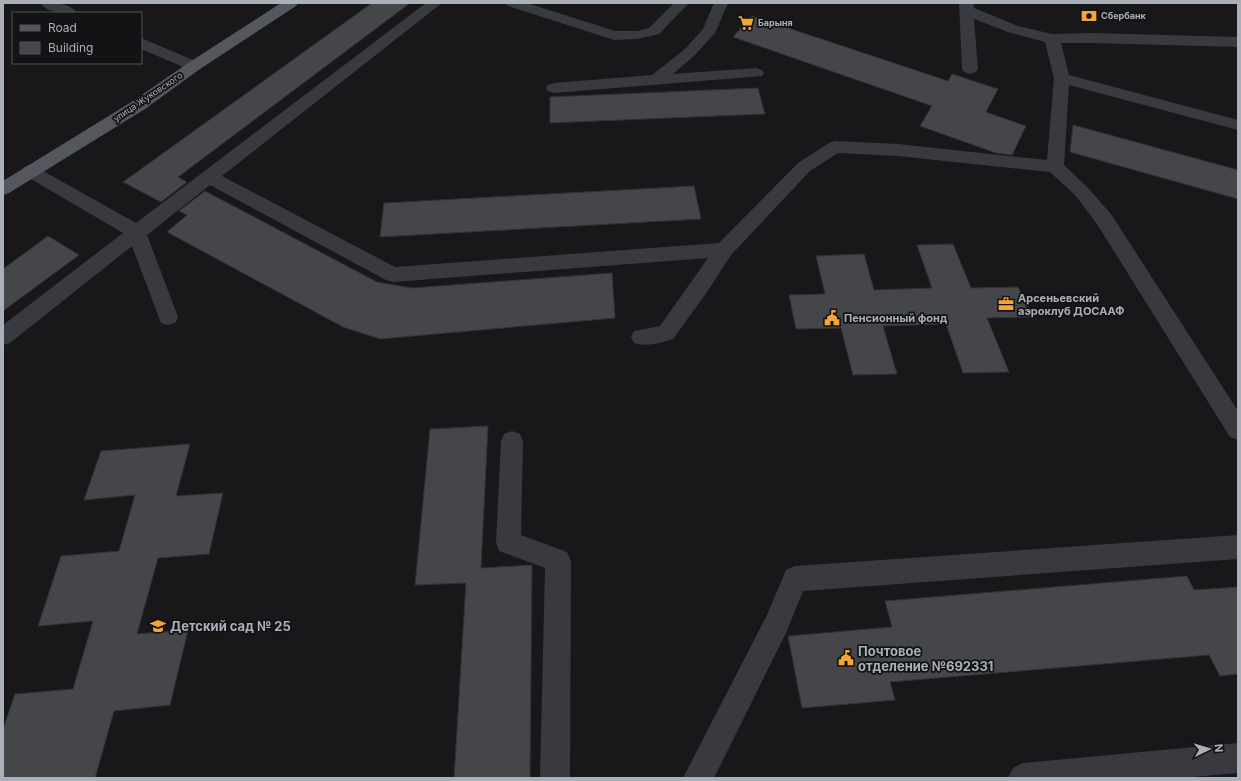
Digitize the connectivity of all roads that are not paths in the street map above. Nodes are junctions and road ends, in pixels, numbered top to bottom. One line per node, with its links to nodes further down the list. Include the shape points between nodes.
1 (47, 3): 8 (street)
2 (290, 3): 12 (main road, улица Жуковского)
3 (435, 3): 21 (street)
4 (513, 3): 5 (street, via 614,36 638,36 654,31)
5 (682, 3)
6 (721, 3): 16 (street, via 710,30 690,52)
7 (966, 7): 9 (street, via 1013,29); 13 (street)
8 (68, 12)
9 (1052, 39): 10 (street); 15 (street)
10 (1238, 42)
11 (142, 43): 12 (street)
12 (194, 66): 20 (main road, улица Жуковского, via 138,105)
13 (970, 69)
14 (756, 73): 16 (street)
15 (1062, 78): 18 (street); 19 (street)
16 (656, 80): 17 (street)
17 (554, 88)
18 (1238, 125)
19 (1054, 167): 24 (street, via 898,150 835,147 804,167); 28 (street, via 1082,192 1104,219)
20 (30, 171): 22 (main road, улица Жуковского); 23 (street)
21 (210, 177): 23 (street); 24 (street, via 393,275)
22 (3, 189)
23 (136, 232): 25 (street); 26 (street)
24 (724, 250): 27 (street, via 666,333)
25 (168, 317)
26 (3, 337)
27 (642, 337)
28 (1238, 430)
29 (512, 441): 32 (street, via 508,542 558,562)
30 (1238, 547): 33 (street, via 795,579 777,624)
31 (1238, 758): 34 (street)
32 (555, 778)
33 (698, 778)
34 (1023, 778)

